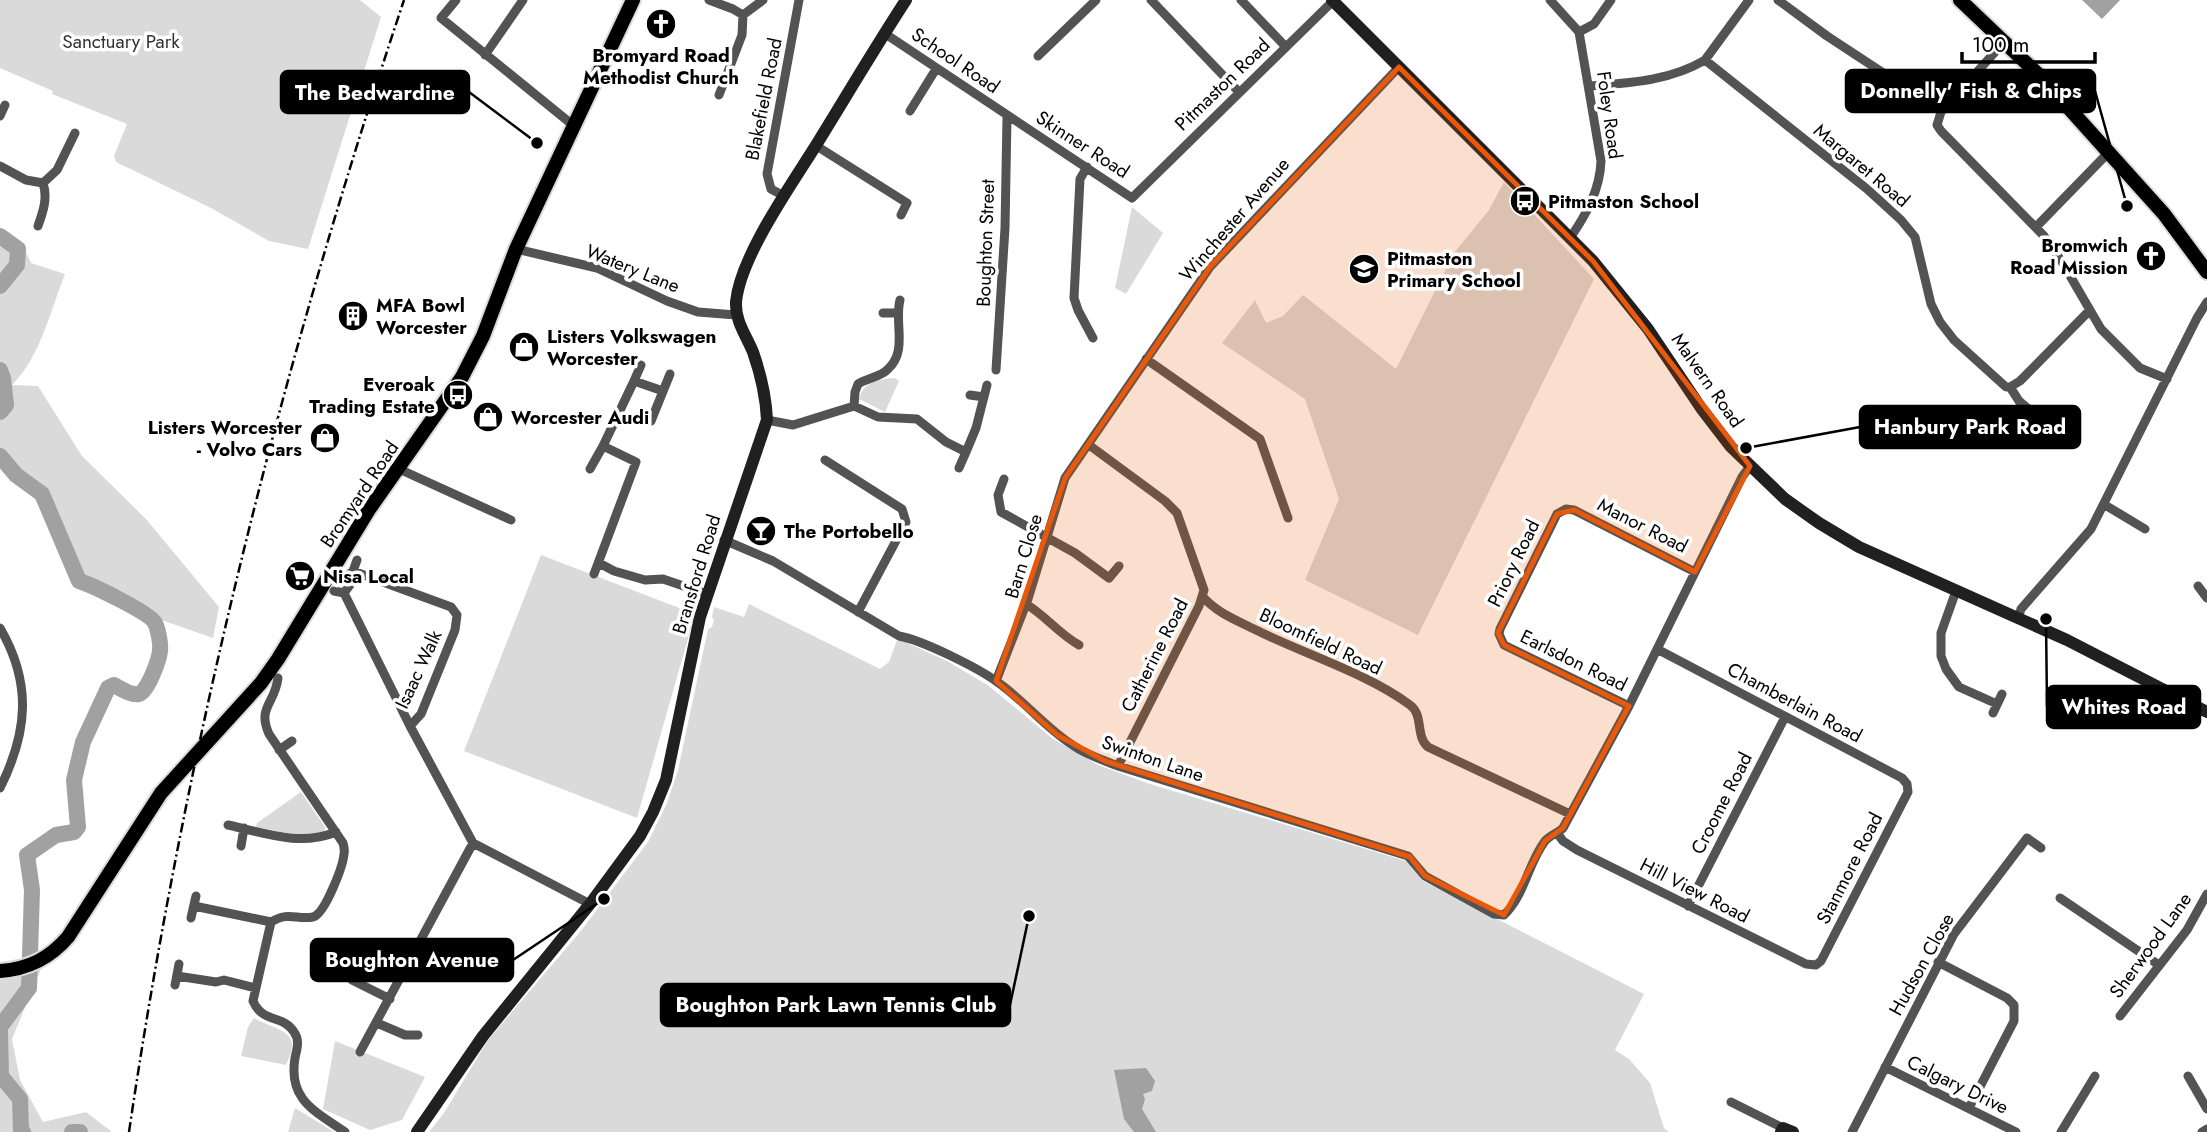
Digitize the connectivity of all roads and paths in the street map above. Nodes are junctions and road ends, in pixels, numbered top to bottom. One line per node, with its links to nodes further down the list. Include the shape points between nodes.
1 (456, 0): 22 (street, via 441,18)
2 (523, 0): 22 (street)
3 (633, 0): 35 (main road, Bromyard Road)
4 (709, 0): 17 (street)
5 (763, 0): 17 (street)
6 (799, 0): 43 (street, Blakefield Road, via 766,174 771,189)
7 (906, 0): 19 (main road)
8 (1096, 0): 23 (street)
9 (1151, 0): 29 (street)
10 (1241, 0): 21 (street)
11 (1333, 0): 21 (street, Pitmaston Road); 25 (main road, Malvern Road)
12 (1550, 0): 18 (street)
13 (1612, 0): 18 (street, via 1594,24)
14 (1749, 0): 24 (street)
15 (1778, 0): 27 (street)
16 (1960, 0): 20 (main road)
17 (743, 15): 30 (street, via 743,35)
18 (1579, 32): 28 (street, Foley Road)
19 (884, 33): 26 (street, School Road); 37 (main road)
20 (2004, 42): 38 (main road); 46 (street, via 1941,112 1937,125)
21 (1285, 46): 29 (street, Pitmaston Road)
22 (485, 55): 35 (street)
23 (1038, 56)
24 (1705, 61): 28 (street, via 1667,77); 64 (street, Margaret Road, via 1901,220 1915,237 1940,323)
25 (1399, 67): 47 (main road, Malvern Road); 57 (street, Winchester Avenue, via 1210,267)
26 (936, 69): 32 (street); 34 (street, School Road)
27 (1894, 80)
28 (1590, 86): 47 (street, Foley Road, via 1600,177 1588,212)
29 (1238, 91): 42 (street, Pitmaston Road)
30 (719, 95)
31 (5, 105): 33 (street)
32 (910, 111)
33 (0, 116)
34 (1007, 117): 40 (street, Skinner Road); 59 (street, Boughton Street)
35 (574, 126): 48 (main road, Bromyard Road)
36 (75, 133): 41 (street, via 57,170)
37 (816, 145): 43 (main road); 44 (street, via 907,203)
38 (2109, 152): 46 (street); 49 (main road)
39 (0, 166): 41 (street)
40 (1087, 167): 42 (street, Skinner Road, via 1132,198); 56 (street, via 1080,179 1074,298)
41 (43, 183): 45 (street, via 44,209)
42 (1136, 192)
43 (784, 196): 55 (main road, via 750,260)
44 (901, 215)
45 (38, 226)
46 (2036, 227): 52 (street)
47 (1570, 239): 76 (main road, Malvern Road, via 1648,329 1701,408)
48 (516, 249): 55 (street, Watery Lane, via 597,268 698,312); 77 (main road, Bromyard Road, via 475,354)
49 (2207, 272)
50 (900, 300): 54 (street)
51 (2207, 302): 61 (street)
52 (2090, 310): 61 (street, via 2127,357); 64 (street)
53 (883, 313): 54 (street)
54 (897, 313): 68 (street, via 900,352 886,372 858,384)
55 (736, 315): 69 (main road, Bransford Road, via 766,395)
56 (1093, 338)
57 (1146, 359): 72 (street, Winchester Avenue); 83 (street, via 1260,439)
58 (641, 365): 62 (street)
59 (996, 370)
60 (670, 374): 65 (street)
61 (2167, 379): 81 (street)
62 (634, 381): 65 (street); 73 (street)
63 (987, 385): 67 (street)
64 (2010, 387): 71 (street, Margaret Road)
65 (663, 391): 70 (street)
66 (970, 395): 67 (street)
67 (984, 397): 74 (street)
68 (854, 405): 69 (street, via 793,425); 74 (street, via 878,417 917,419)
69 (767, 420): 87 (main road, Bransford Road)
70 (651, 421)
71 (2046, 424)
72 (1089, 445): 86 (street, Barn Close, via 1065,478); 99 (street, via 1177,513 1204,590)
73 (603, 446): 79 (street); 89 (street, via 636,462)
74 (966, 452): 78 (street)
75 (825, 460): 102 (street, via 902,509 905,517)
76 (1750, 466): 91 (street, Swinton Lane); 96 (main road, Malvern Road, via 1819,523 1859,547)
77 (399, 468): 84 (street); 110 (main road, Bromyard Road, via 368,512)
78 (959, 468)
79 (590, 469)
80 (1004, 479): 86 (street, via 998,495 1001,512)
81 (2105, 505): 85 (street); 103 (street, via 2091,529 2021,609)
82 (1574, 510): 91 (street, Manor Road); 106 (street, Priory Road, via 1557,514 1500,629)
83 (1288, 519)
84 (511, 520)
85 (2145, 529)
86 (1048, 539): 90 (street, via 1109,578); 101 (street, Barn Close)
87 (724, 541): 98 (main road, Bransford Road); 102 (street, Swinton Lane, via 773,561)
88 (357, 560): 93 (street)
89 (599, 563): 92 (street); 98 (street, via 645,580 663,579)
90 (1119, 566)
91 (1695, 572): 107 (street, Swinton Lane)
92 (594, 574)
93 (351, 576): 97 (street); 116 (street, Isaac Walk, via 451,607 457,615 455,631 421,714)
94 (2199, 586): 100 (street)
95 (334, 591): 97 (street)
96 (1956, 591): 103 (main road, Malvern Road); 112 (street, via 1941,632 1946,669 1959,687 1995,709)
97 (344, 593): 116 (street)
98 (707, 594): 132 (main road, Bransford Road, via 662,791 640,836)
99 (1202, 596): 119 (street, Catherine Road); 122 (street, Bloomfield Road, via 1213,608 1411,705 1428,747)
100 (2207, 598)
101 (1026, 604): 105 (street); 111 (street, Barn Close)
102 (858, 612): 111 (street, Swinton Lane)
103 (2018, 619): 114 (main road, Malvern Road)
104 (0, 628): 108 (street)
105 (1079, 645)
106 (1504, 645): 113 (street, Earlsdon Road)
107 (1657, 649): 113 (street, Swinton Lane); 115 (street, Chamberlain Road)
108 (12, 653): 109 (street); 120 (street, via 24,710 15,755)
109 (0, 656)
110 (276, 673): 118 (street, via 275,692 264,721); 140 (main road, Bromyard Road, via 261,682 161,793 55,952 17,969)
111 (996, 681): 119 (street, Swinton Lane, via 1077,749)
112 (2002, 694)
113 (1629, 706): 122 (street, Swinton Lane)
114 (2207, 712)
115 (1785, 717): 121 (street, Chamberlain Road, via 1902,778); 133 (street, Croome Road)
116 (410, 726): 127 (street)
117 (292, 741): 118 (street)
118 (279, 750): 125 (street)
119 (1118, 766): 126 (street, Swinton Lane, via 1408,856 1426,876 1494,914 1504,915 1510,909 1545,841)
120 (0, 788)
121 (1908, 792): 136 (street, Stanmore Road)
122 (1570, 814): 126 (street, Swinton Lane)
123 (228, 825): 124 (street)
124 (244, 828): 125 (street, via 299,841); 128 (street)
125 (336, 832): 135 (street, via 344,856 325,907 312,917 289,915)
126 (1557, 833): 133 (street, Hill View Road, via 1577,850)
127 (472, 843): 132 (street); 143 (street)
128 (241, 846)
129 (2041, 848): 137 (street, Hudson Close, via 2027,838)
130 (2207, 894): 139 (street, Sherwood Lane)
131 (2060, 898): 139 (street)
132 (590, 904): 157 (main road, Bransford Road, via 483,1036)
133 (1688, 906): 136 (street, Hill View Road, via 1805,964)
134 (191, 918): 135 (street, via 195,901)
135 (271, 922): 142 (street)
136 (1821, 961)
137 (1938, 962): 148 (street, Hudson Close); 152 (street, via 2014,1005 2014,1021)
138 (179, 964): 142 (street, via 176,980 224,980)
139 (2160, 965): 144 (street, Sherwood Lane)
140 (0, 971)
141 (352, 981): 143 (street)
142 (255, 988): 156 (street, via 253,1000 262,1015 288,1024 297,1036 293,1071 297,1092 304,1103)
143 (390, 999): 145 (street)
144 (2120, 1016)
145 (377, 1023): 146 (street, via 405,1035); 147 (street)
146 (418, 1035)
147 (360, 1052)
148 (1885, 1067): 152 (street, Calgary Drive); 158 (street, Hudson Close)
149 (2095, 1076): 160 (street)
150 (2188, 1076): 153 (street)
151 (1731, 1102): 155 (street)
152 (1969, 1108): 159 (street, Calgary Drive)
153 (2207, 1109)
154 (2207, 1129): 161 (street)
155 (1785, 1131)
156 (345, 1132)
157 (417, 1132)
158 (1852, 1132)
159 (2016, 1132)
160 (2062, 1132)
161 (2202, 1132)

